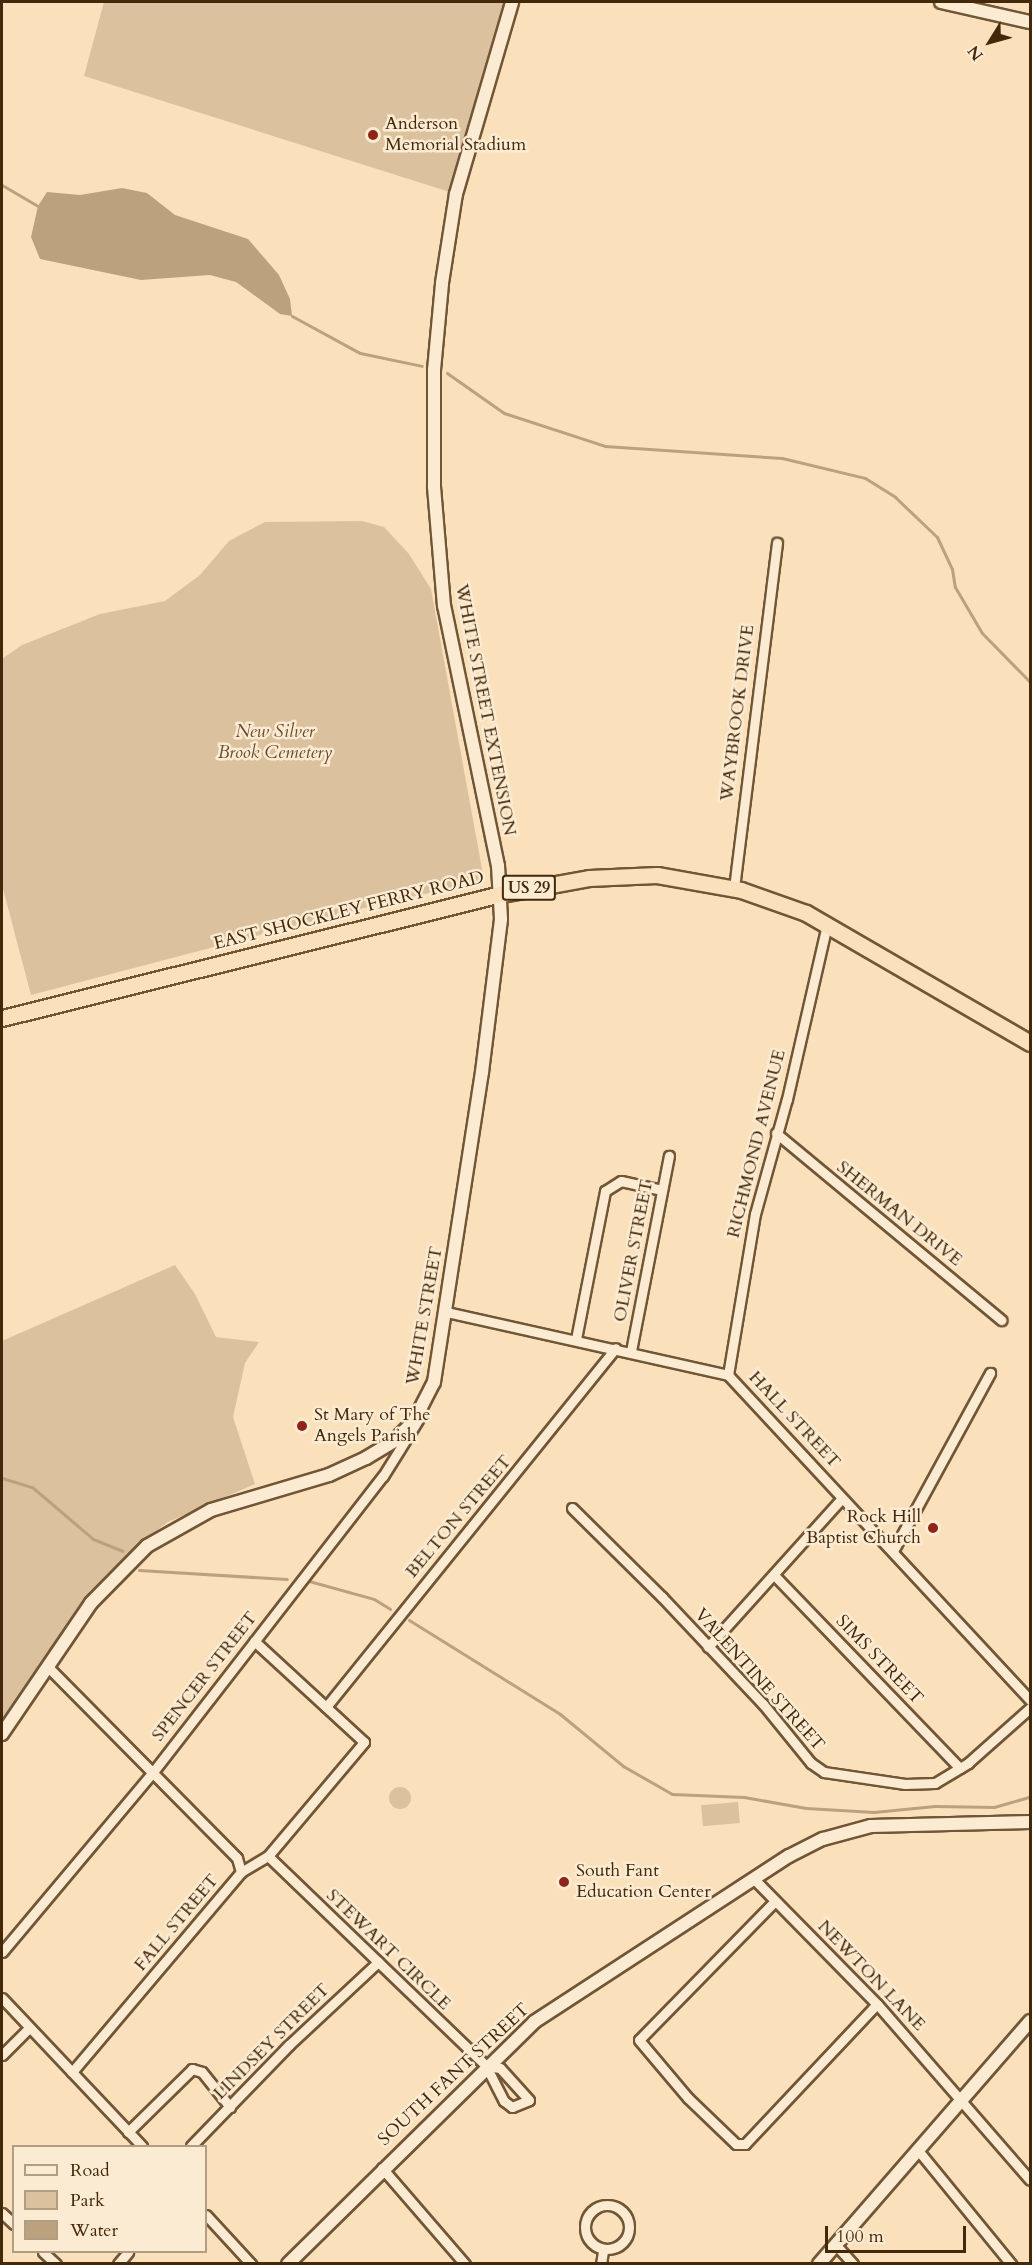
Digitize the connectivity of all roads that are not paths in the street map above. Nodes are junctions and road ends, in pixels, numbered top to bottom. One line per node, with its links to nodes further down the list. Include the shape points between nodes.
1 (512, 2): 6 (street, WHITE STREET EXTENSION, via 482,92 450,226 436,341 433,427 444,606)
2 (941, 2): 3 (street)
3 (1030, 22)
4 (777, 543): 5 (street, WAYBROOK DRIVE)
5 (734, 888): 6 (highway, EAST SHOCKLEY FERRY ROAD / US 29, via 673,877 627,876 590,878); 7 (highway, EAST SHOCKLEY FERRY ROAD / US 29)
6 (501, 894): 8 (highway, EAST SHOCKLEY FERRY ROAD / US 29); 13 (street, WHITE STREET, via 498,955)
7 (827, 924): 9 (highway, EAST SHOCKLEY FERRY ROAD / US 29); 10 (street, RICHMOND AVENUE)
8 (2, 1018)
9 (1030, 1043)
10 (776, 1133): 14 (street, SHERMAN DRIVE); 19 (street, RICHMOND AVENUE, via 755,1214)
11 (669, 1156): 12 (street, OLIVER STREET)
12 (662, 1190): 15 (street, via 621,1181 605,1191); 17 (street, OLIVER STREET)
13 (447, 1312): 15 (street, HALL STREET); 20 (street, WHITE STREET, via 438,1368)
14 (1001, 1320)
15 (576, 1339): 16 (street, HALL STREET)
16 (616, 1348): 17 (street, HALL STREET); 29 (street, BELTON STREET)
17 (631, 1351): 19 (street, HALL STREET)
18 (990, 1373): 23 (street)
19 (728, 1375): 21 (street, HALL STREET)
20 (421, 1412): 25 (street, SPENCER STREET, via 396,1459); 27 (street, WHITE STREET, via 394,1441 346,1468 212,1510 156,1540 132,1558 91,1603)
21 (842, 1498): 23 (street, HALL STREET); 24 (street)
22 (572, 1508): 26 (street, VALENTINE STREET)
23 (894, 1551): 28 (street, HALL STREET)
24 (774, 1575): 26 (street); 32 (street, SIMS STREET)
25 (254, 1641): 29 (street); 33 (street, SPENCER STREET)
26 (708, 1647): 32 (street, VALENTINE STREET, via 811,1763 824,1772 924,1785 946,1779)
27 (49, 1668): 31 (street, WHITE STREET); 33 (street, FALL STREET)
28 (1030, 1700)
29 (326, 1707): 35 (street, via 364,1742)
30 (1030, 1708): 32 (street, VALENTINE STREET)
31 (2, 1734)
32 (960, 1768)
33 (153, 1772): 36 (street, FALL STREET, via 237,1858); 39 (street, SPENCER STREET)
34 (1030, 1822): 37 (street, SOUTH FANT STREET, via 896,1823 859,1828 811,1844)
35 (268, 1856): 36 (street); 40 (street, STEWART CIRCLE)
36 (241, 1872): 47 (street, FALL STREET)
37 (753, 1878): 38 (street, NEWTON LANE); 46 (street, SOUTH FANT STREET, via 534,2022)
38 (775, 1901): 42 (street, NEWTON LANE); 42 (street, via 639,2040 688,2098 736,2144 746,2144)
39 (2, 1952)
40 (378, 1962): 46 (street, STEWART CIRCLE); 49 (street, LINDSEY STREET)
41 (2, 1998): 44 (street)
42 (877, 2004): 48 (street, NEWTON LANE)
43 (1030, 2021): 48 (street)
44 (30, 2028): 45 (street); 47 (street)
45 (2, 2055)
46 (486, 2066): 46 (street, STEWART CIRCLE, via 504,2101 512,2107 529,2100 500,2068); 54 (street, SOUTH FANT STREET)
47 (72, 2072): 50 (street)
48 (962, 2098): 53 (street); 55 (street, NEWTON LANE)
49 (230, 2107): 50 (street, via 202,2072 192,2069); 52 (street, LINDSEY STREET)
50 (128, 2132): 51 (street)
51 (141, 2145)
52 (192, 2145)
53 (916, 2149): 57 (street); 59 (street)
54 (382, 2168): 61 (street, SOUTH FANT STREET); 62 (street)
55 (1030, 2180)
56 (207, 2216): 60 (street)
57 (835, 2244): 64 (street); 65 (street)
58 (603, 2251): 58 (street, via 588,2236 585,2226 591,2213 602,2205 622,2210 629,2226 626,2240); 63 (street)
59 (1007, 2262)
60 (251, 2264)
61 (288, 2264)
62 (465, 2264)
63 (601, 2264)
64 (819, 2264)
65 (853, 2264)

